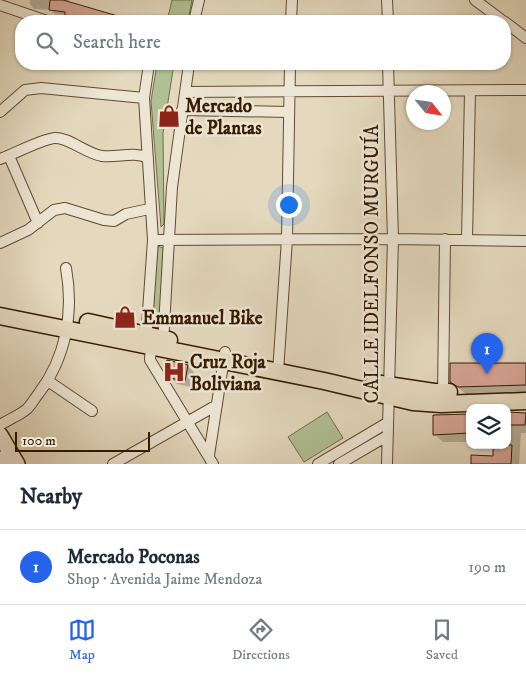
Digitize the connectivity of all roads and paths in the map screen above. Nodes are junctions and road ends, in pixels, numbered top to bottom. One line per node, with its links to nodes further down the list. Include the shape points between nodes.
1 (199, 0): 7 (street)
2 (292, 0): 8 (street)
3 (387, 0): 9 (street)
4 (475, 0): 10 (street)
5 (0, 5): 6 (street)
6 (29, 15)
7 (195, 15)
8 (291, 15)
9 (388, 15)
10 (495, 15)
11 (511, 27): 12 (street)
12 (526, 38)
13 (148, 70): 22 (street)
14 (187, 70): 19 (street)
15 (290, 70): 20 (street)
16 (388, 70): 18 (street, CALLE IDELFONSO MURGUÍA)
17 (526, 90): 21 (street)
18 (389, 91): 20 (street); 21 (street); 30 (street, CALLE IDELFONSO MURGUÍA)
19 (185, 92): 20 (street); 23 (street)
20 (288, 92): 25 (street)
21 (470, 92): 33 (street)
22 (144, 98): 24 (street, via 42,88 25,90); 27 (street)
23 (182, 110): 25 (street); 35 (street, via 172,187)
24 (0, 112)
25 (288, 112): 31 (street)
26 (4, 157): 27 (street, via 56,138 103,156 138,153); 29 (street)
27 (148, 158): 28 (street)
28 (150, 209): 29 (street, via 126,214 114,221 65,208 54,210); 34 (street)
29 (38, 224): 37 (street)
30 (393, 238): 31 (street); 32 (street); 46 (street, CALLE IDELFONSO MURGUÍA)
31 (287, 239): 35 (street); 44 (street)
32 (445, 239): 33 (street); 47 (street)
33 (467, 239): 36 (street)
34 (152, 240): 35 (street); 42 (street)
35 (170, 240): 42 (street)
36 (526, 241)
37 (0, 243)
38 (66, 268): 41 (street)
39 (0, 305): 41 (main road)
40 (0, 316): 41 (main road)
41 (67, 324): 42 (main road); 45 (street, via 60,359)
42 (154, 343): 43 (main road); 52 (street, via 150,360)
43 (224, 357): 44 (main road); 50 (street)
44 (279, 368): 46 (main road)
45 (48, 381): 51 (street); 54 (street, via 27,409)
46 (389, 391): 47 (main road); 49 (main road, via 413,402); 53 (street, CALLE IDELFONSO MURGUÍA)
47 (443, 392): 48 (main road)
48 (526, 392)
49 (526, 401)
50 (217, 405): 52 (street); 58 (street)
51 (92, 411)
52 (186, 422): 58 (street); 61 (street)
53 (387, 423): 56 (street, CALLE IDELFONSO MURGUÍA); 62 (street)
54 (0, 425)
55 (0, 435): 60 (main road)
56 (387, 436): 63 (street); 64 (street, CALLE IDELFONSO MURGUÍA)
57 (0, 460): 59 (main road)
58 (211, 460)
59 (3, 464)
60 (17, 464)
61 (113, 464)
62 (318, 464)
63 (339, 464)
64 (387, 464)

